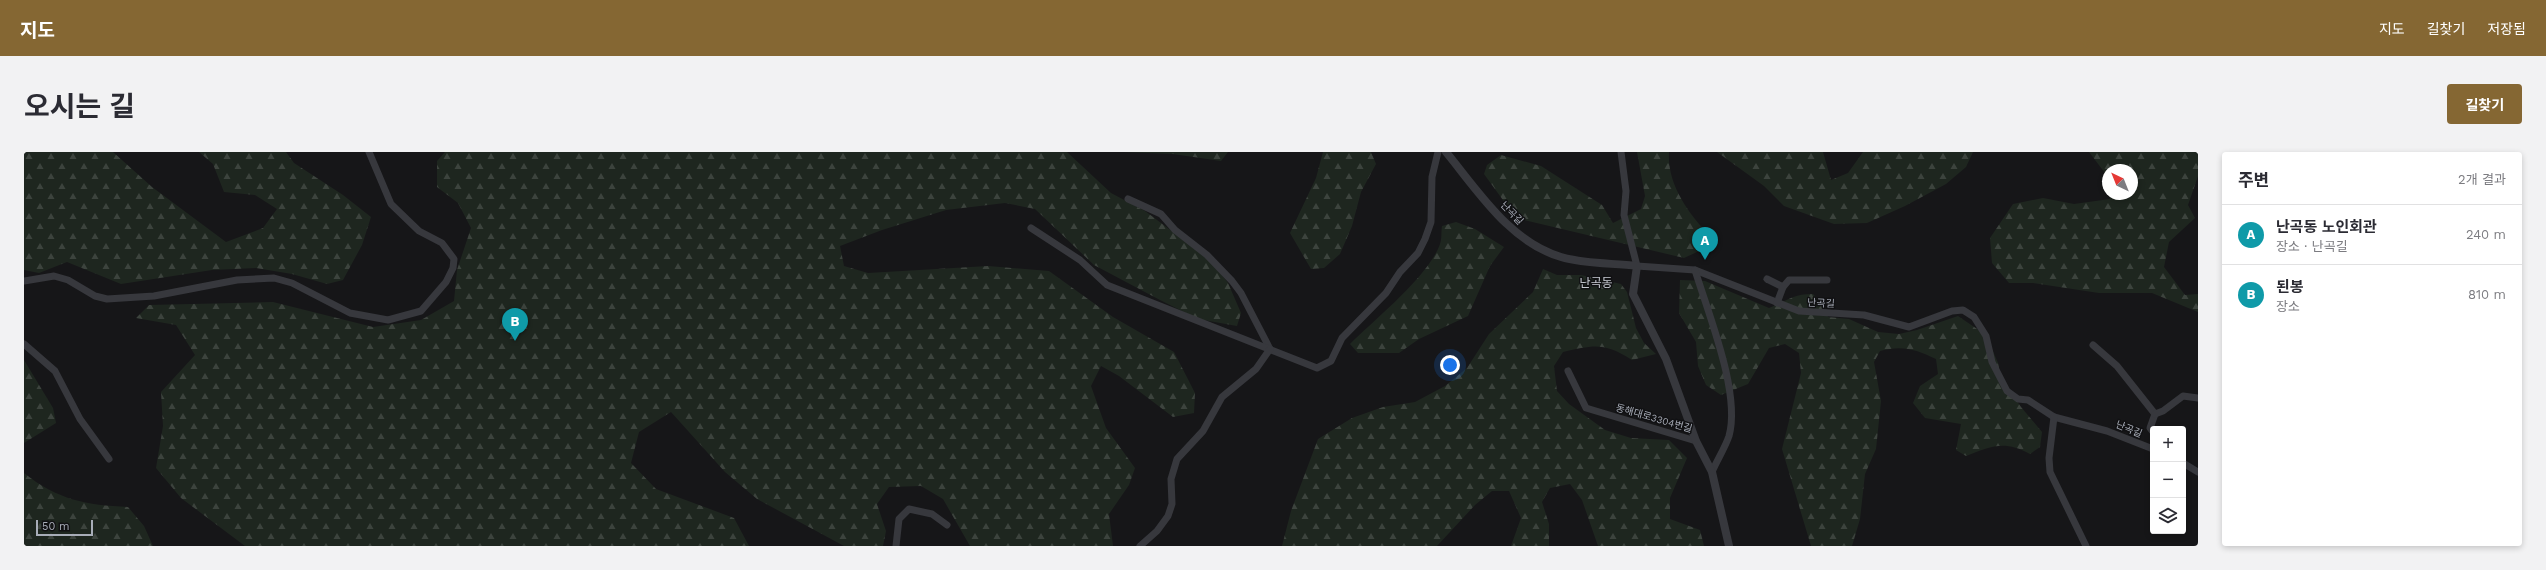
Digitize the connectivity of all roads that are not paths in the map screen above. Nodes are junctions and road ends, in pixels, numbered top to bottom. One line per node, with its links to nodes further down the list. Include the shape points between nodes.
1 (369, 152): 11 (street, via 378,168 391,204 419,231 442,243 454,259 453,268 446,282 421,311 388,320 350,313 292,283 274,278 237,280 154,296 107,299 94,296 68,280 54,276)
2 (1438, 152): 16 (street, via 1432,177 1431,222 1426,239 1386,293 1342,338 1331,361 1325,366 1311,367 1296,358)
3 (1446, 152): 7 (street, 난곡길, via 1505,221 1539,249 1562,257)
4 (1621, 152): 7 (street, via 1626,191 1624,215)
5 (1128, 199): 16 (street, via 1161,214 1174,230 1207,255 1232,280 1242,293)
6 (1031, 228): 16 (street, via 1080,260 1107,285)
7 (1637, 266): 8 (street, 난곡길); 22 (street, via 1633,294 1666,359)
8 (1695, 270): 13 (street, 난곡길); 26 (street, via 1716,336 1732,402 1729,436)
9 (1767, 279): 12 (street)
10 (1828, 280): 12 (street, via 1789,280)
11 (24, 281)
12 (1783, 286): 13 (street)
13 (1777, 303): 20 (street, 난곡길, via 1799,311 1864,315 1909,327 1952,311 1963,310 1974,317 1986,336 1992,362 2007,391 2018,399 2028,400)
14 (24, 344): 24 (street, via 55,371 80,419)
15 (2093, 345): 19 (street, via 2117,366)
16 (1270, 350): 30 (street, via 1256,369 1222,397 1203,430 1177,459 1171,479 1172,504 1168,516 1157,531)
17 (1568, 371): 22 (street, 동해대로3304번길, via 1586,408)
18 (2198, 398): 19 (street, via 2182,396)
19 (2155, 414): 21 (street)
20 (2054, 417): 23 (street, 난곡길, via 2107,430); 32 (street, via 2049,458 2050,472)
21 (2151, 426)
22 (1696, 441): 26 (street, 동해대로3304번길)
23 (2150, 448)
24 (109, 459)
25 (2186, 465): 27 (street)
26 (1712, 472): 31 (street, 동해대로3304번길)
27 (2198, 472)
28 (947, 525): 29 (street, via 932,514 909,509 899,519)
29 (896, 546)
30 (1140, 546)
31 (1729, 546)
32 (2086, 546)

